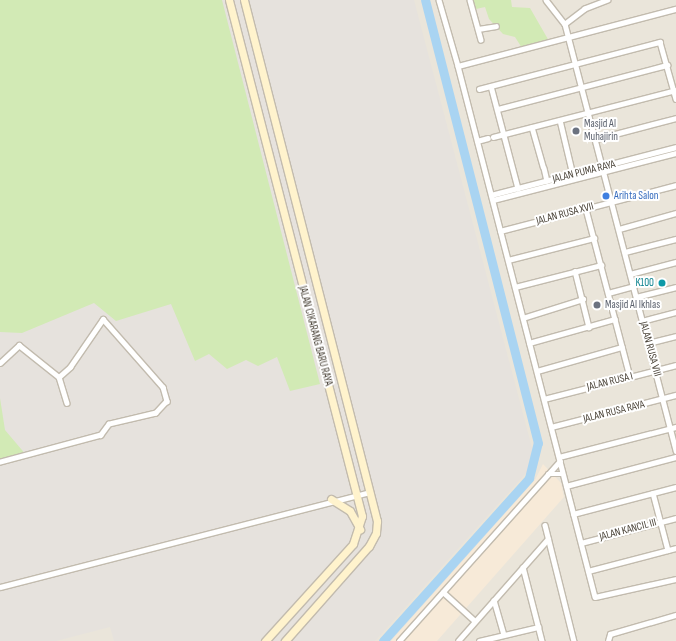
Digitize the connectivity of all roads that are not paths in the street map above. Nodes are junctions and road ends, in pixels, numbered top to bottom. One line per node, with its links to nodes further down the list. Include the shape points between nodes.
1 (228, 0): 17 (main road, JALAN CIKARANG BARU RAYA)
2 (244, 0): 14 (main road, JALAN CIKARANG BARU RAYA)
3 (439, 0): 16 (street)
4 (470, 0): 10 (street)
5 (546, 0): 8 (street)
6 (608, 0): 8 (street, via 585,9)
7 (676, 9): 11 (street)
8 (566, 24): 11 (street, JALAN RUSA VIII)
9 (496, 26): 10 (street)
10 (478, 29): 12 (street)
11 (568, 38): 13 (street, JALAN RUSA VIII); 16 (street)
12 (481, 40)
13 (576, 64): 15 (street, via 660,42); 18 (street); 19 (street, JALAN RUSA VIII)
14 (261, 65): 17 (main road); 92 (main road, JALAN CIKARANG BARU RAYA)
15 (667, 65): 19 (street); 21 (street)
16 (458, 66): 32 (street)
17 (247, 70): 94 (main road, JALAN CIKARANG BARU RAYA)
18 (491, 86): 20 (street); 23 (street)
19 (582, 87): 23 (street); 24 (street, JALAN RUSA VIII)
20 (479, 89)
21 (675, 91): 22 (street); 24 (street)
22 (676, 99)
23 (498, 109): 28 (street)
24 (590, 112): 26 (street); 31 (street, JALAN RUSA VIII)
25 (676, 118): 31 (street)
26 (560, 120): 27 (street); 37 (street)
27 (532, 127): 28 (street); 38 (street)
28 (505, 134): 29 (street); 40 (street)
29 (493, 137)
30 (488, 138): 32 (street)
31 (596, 138): 35 (street, JALAN RUSA VIII)
32 (477, 141): 41 (street)
33 (676, 147): 35 (street, JALAN PUMA RAYA)
34 (676, 153): 36 (street, JALAN PUMA RAYA)
35 (603, 167): 36 (street, JALAN RUSA VIII); 37 (street, JALAN PUMA RAYA)
36 (604, 173): 42 (street, JALAN PUMA RAYA); 43 (street, JALAN RUSA VIII)
37 (573, 175): 38 (street, JALAN PUMA RAYA)
38 (547, 181): 40 (street, JALAN PUMA RAYA)
39 (676, 185): 43 (street, JALAN RUSA XVII)
40 (518, 188): 41 (street, JALAN PUMA RAYA)
41 (491, 195): 42 (street)
42 (493, 200): 47 (street)
43 (612, 202): 44 (street, JALAN RUSA XVII); 46 (street, JALAN RUSA VIII)
44 (586, 208): 47 (street, JALAN RUSA XVII); 48 (street)
45 (676, 213): 46 (street)
46 (619, 229): 50 (street, JALAN RUSA VIII)
47 (500, 231): 51 (street)
48 (594, 238): 51 (street); 53 (street)
49 (676, 239): 50 (street)
50 (625, 252): 55 (street, JALAN RUSA VIII)
51 (508, 260): 57 (street)
52 (676, 262): 55 (street)
53 (601, 265): 54 (street); 59 (street)
54 (575, 271): 57 (street); 61 (street)
55 (630, 274): 56 (street, JALAN RUSA VIII)
56 (634, 286): 59 (street); 60 (street, JALAN RUSA VIII)
57 (515, 287): 63 (street)
58 (676, 287): 60 (street)
59 (608, 293): 64 (street)
60 (636, 297): 65 (street, JALAN RUSA VIII)
61 (583, 299): 63 (street); 66 (street)
62 (676, 312): 65 (street)
63 (523, 318): 68 (street)
64 (615, 319): 66 (street); 70 (street)
65 (642, 321): 69 (street, JALAN RUSA VIII)
66 (589, 327): 68 (street)
67 (676, 336): 69 (street)
68 (530, 343): 74 (street)
69 (648, 343): 73 (street, JALAN RUSA VIII)
70 (622, 347): 74 (street); 76 (street)
71 (0, 363): 75 (street, via 19,345)
72 (676, 365): 73 (street, JALAN RUSA I)
73 (655, 370): 76 (street, JALAN RUSA I); 79 (street, JALAN RUSA VIII)
74 (537, 371): 78 (street)
75 (59, 377): 80 (street); 87 (street, via 70,367 103,319 163,387 167,401 156,413 109,424 101,435)
76 (630, 377): 78 (street, JALAN RUSA I)
77 (676, 395): 79 (street, JALAN RUSA RAYA)
78 (544, 399): 81 (street)
79 (663, 399): 81 (street, JALAN RUSA RAYA); 83 (street, JALAN RUSA VIII)
80 (66, 403)
81 (551, 427): 86 (street)
82 (676, 427): 83 (street)
83 (670, 428): 84 (street, JALAN RUSA VIII); 86 (street)
84 (676, 451)
85 (676, 457): 90 (street)
86 (559, 459): 88 (street); 89 (street)
87 (0, 462)
88 (548, 474): 89 (street); 109 (street)
89 (563, 474): 90 (street)
90 (566, 486): 96 (street)
91 (676, 487): 93 (street)
92 (370, 492): 94 (street); 116 (main road, JALAN CIKARANG BARU RAYA, via 377,521 376,533 369,546)
93 (653, 493): 96 (street); 98 (street)
94 (356, 495): 95 (street); 100 (main road, JALAN CIKARANG BARU RAYA, via 362,516)
95 (332, 499): 100 (main road, via 350,511); 108 (street)
96 (573, 514): 102 (street)
97 (676, 518): 98 (street, JALAN KANCIL III)
98 (660, 522): 102 (street, JALAN KANCIL III); 104 (street)
99 (545, 525): 101 (street)
100 (360, 530): 115 (main road, JALAN CIKARANG BARU RAYA, via 353,544)
101 (548, 539): 105 (street); 121 (street)
102 (581, 543): 106 (street)
103 (676, 548): 104 (street)
104 (668, 550): 106 (street)
105 (524, 567): 110 (street); 113 (street)
106 (588, 571): 107 (street, via 597,599)
107 (676, 579)
108 (0, 587)
109 (443, 592): 112 (street); 117 (street)
110 (494, 600): 112 (street); 114 (street)
111 (676, 615): 122 (street, via 610,634)
112 (475, 621): 118 (street)
113 (538, 627): 114 (street); 120 (street)
114 (504, 635): 119 (street)
115 (265, 641)
116 (284, 641)
117 (399, 641)
118 (458, 641)
119 (479, 641)
120 (542, 641)
121 (574, 641)
122 (608, 641)

